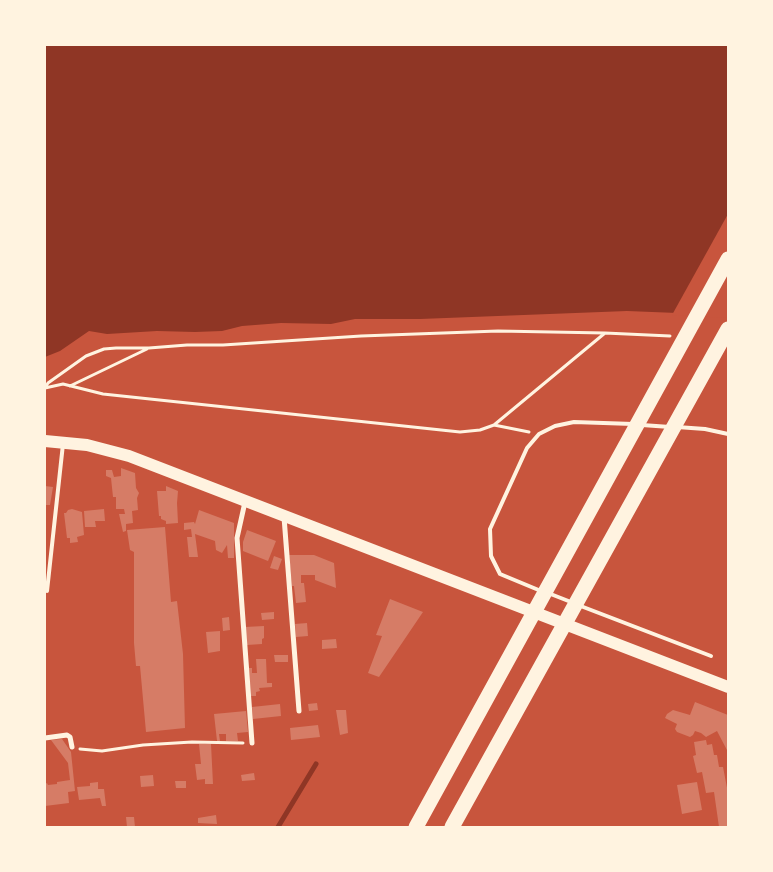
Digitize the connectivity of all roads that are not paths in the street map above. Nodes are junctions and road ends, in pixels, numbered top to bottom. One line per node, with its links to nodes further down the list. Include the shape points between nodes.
1 (728, 259): 15 (highway)
2 (728, 329): 16 (highway)
3 (728, 434): 9 (lane, via 705,429 602,422 555,426 539,434 527,448 490,529 491,556 500,574)
4 (45, 440): 5 (main road)
5 (63, 442): 6 (main road, via 129,456); 8 (lane)
6 (245, 501): 7 (main road); 13 (street, via 237,538)
7 (284, 516): 10 (main road); 11 (street)
8 (47, 591)
9 (711, 656)
10 (728, 687)
11 (299, 711)
12 (45, 738): 14 (street, via 67,735)
13 (252, 743)
14 (72, 747)
15 (416, 827)
16 (452, 827)

